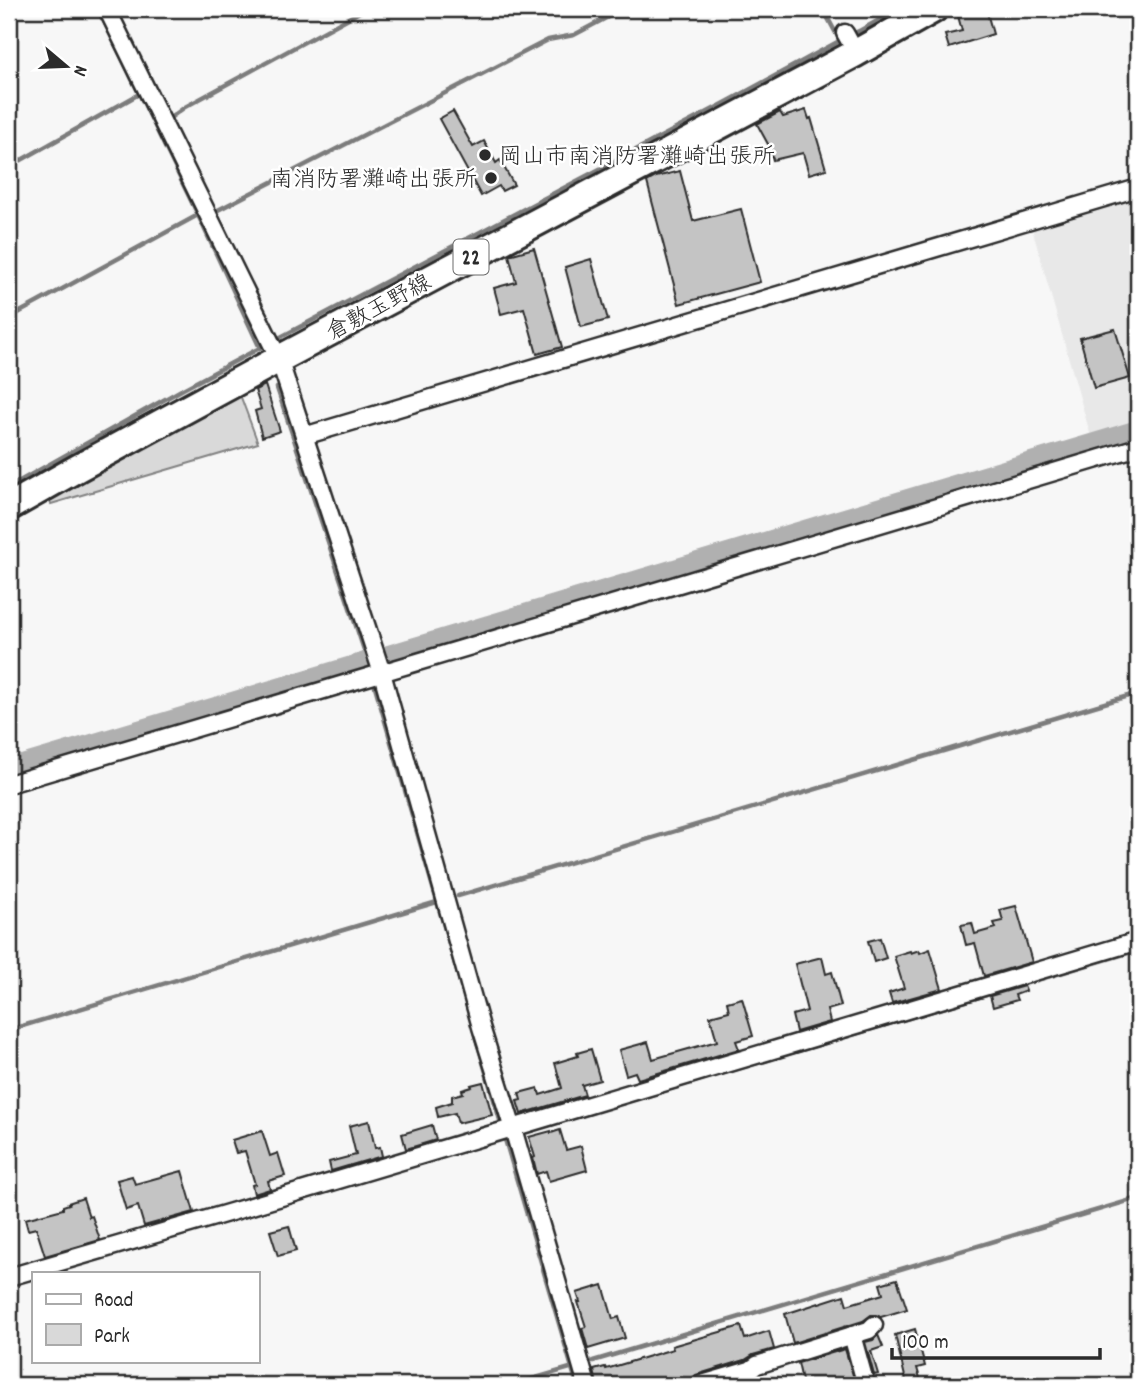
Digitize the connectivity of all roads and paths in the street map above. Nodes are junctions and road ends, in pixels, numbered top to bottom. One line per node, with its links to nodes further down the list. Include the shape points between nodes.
1 (107, 9): 4 (street)
2 (934, 9): 4 (main road, 倉敷玉野線 / 22, via 850,42)
3 (1138, 188): 5 (street)
4 (273, 348): 5 (street); 7 (main road, 倉敷玉野線 / 22)
5 (304, 436): 8 (street, via 375,650)
6 (1138, 447): 8 (street)
7 (9, 508)
8 (377, 673): 9 (street); 11 (street)
9 (9, 783)
10 (1138, 941): 11 (street)
11 (510, 1132): 12 (street); 16 (street)
12 (9, 1277)
13 (874, 1325): 14 (street)
14 (852, 1335): 15 (street, via 757,1365); 18 (street)
15 (753, 1377): 17 (street)
16 (587, 1385)
17 (699, 1385)
18 (867, 1385)

